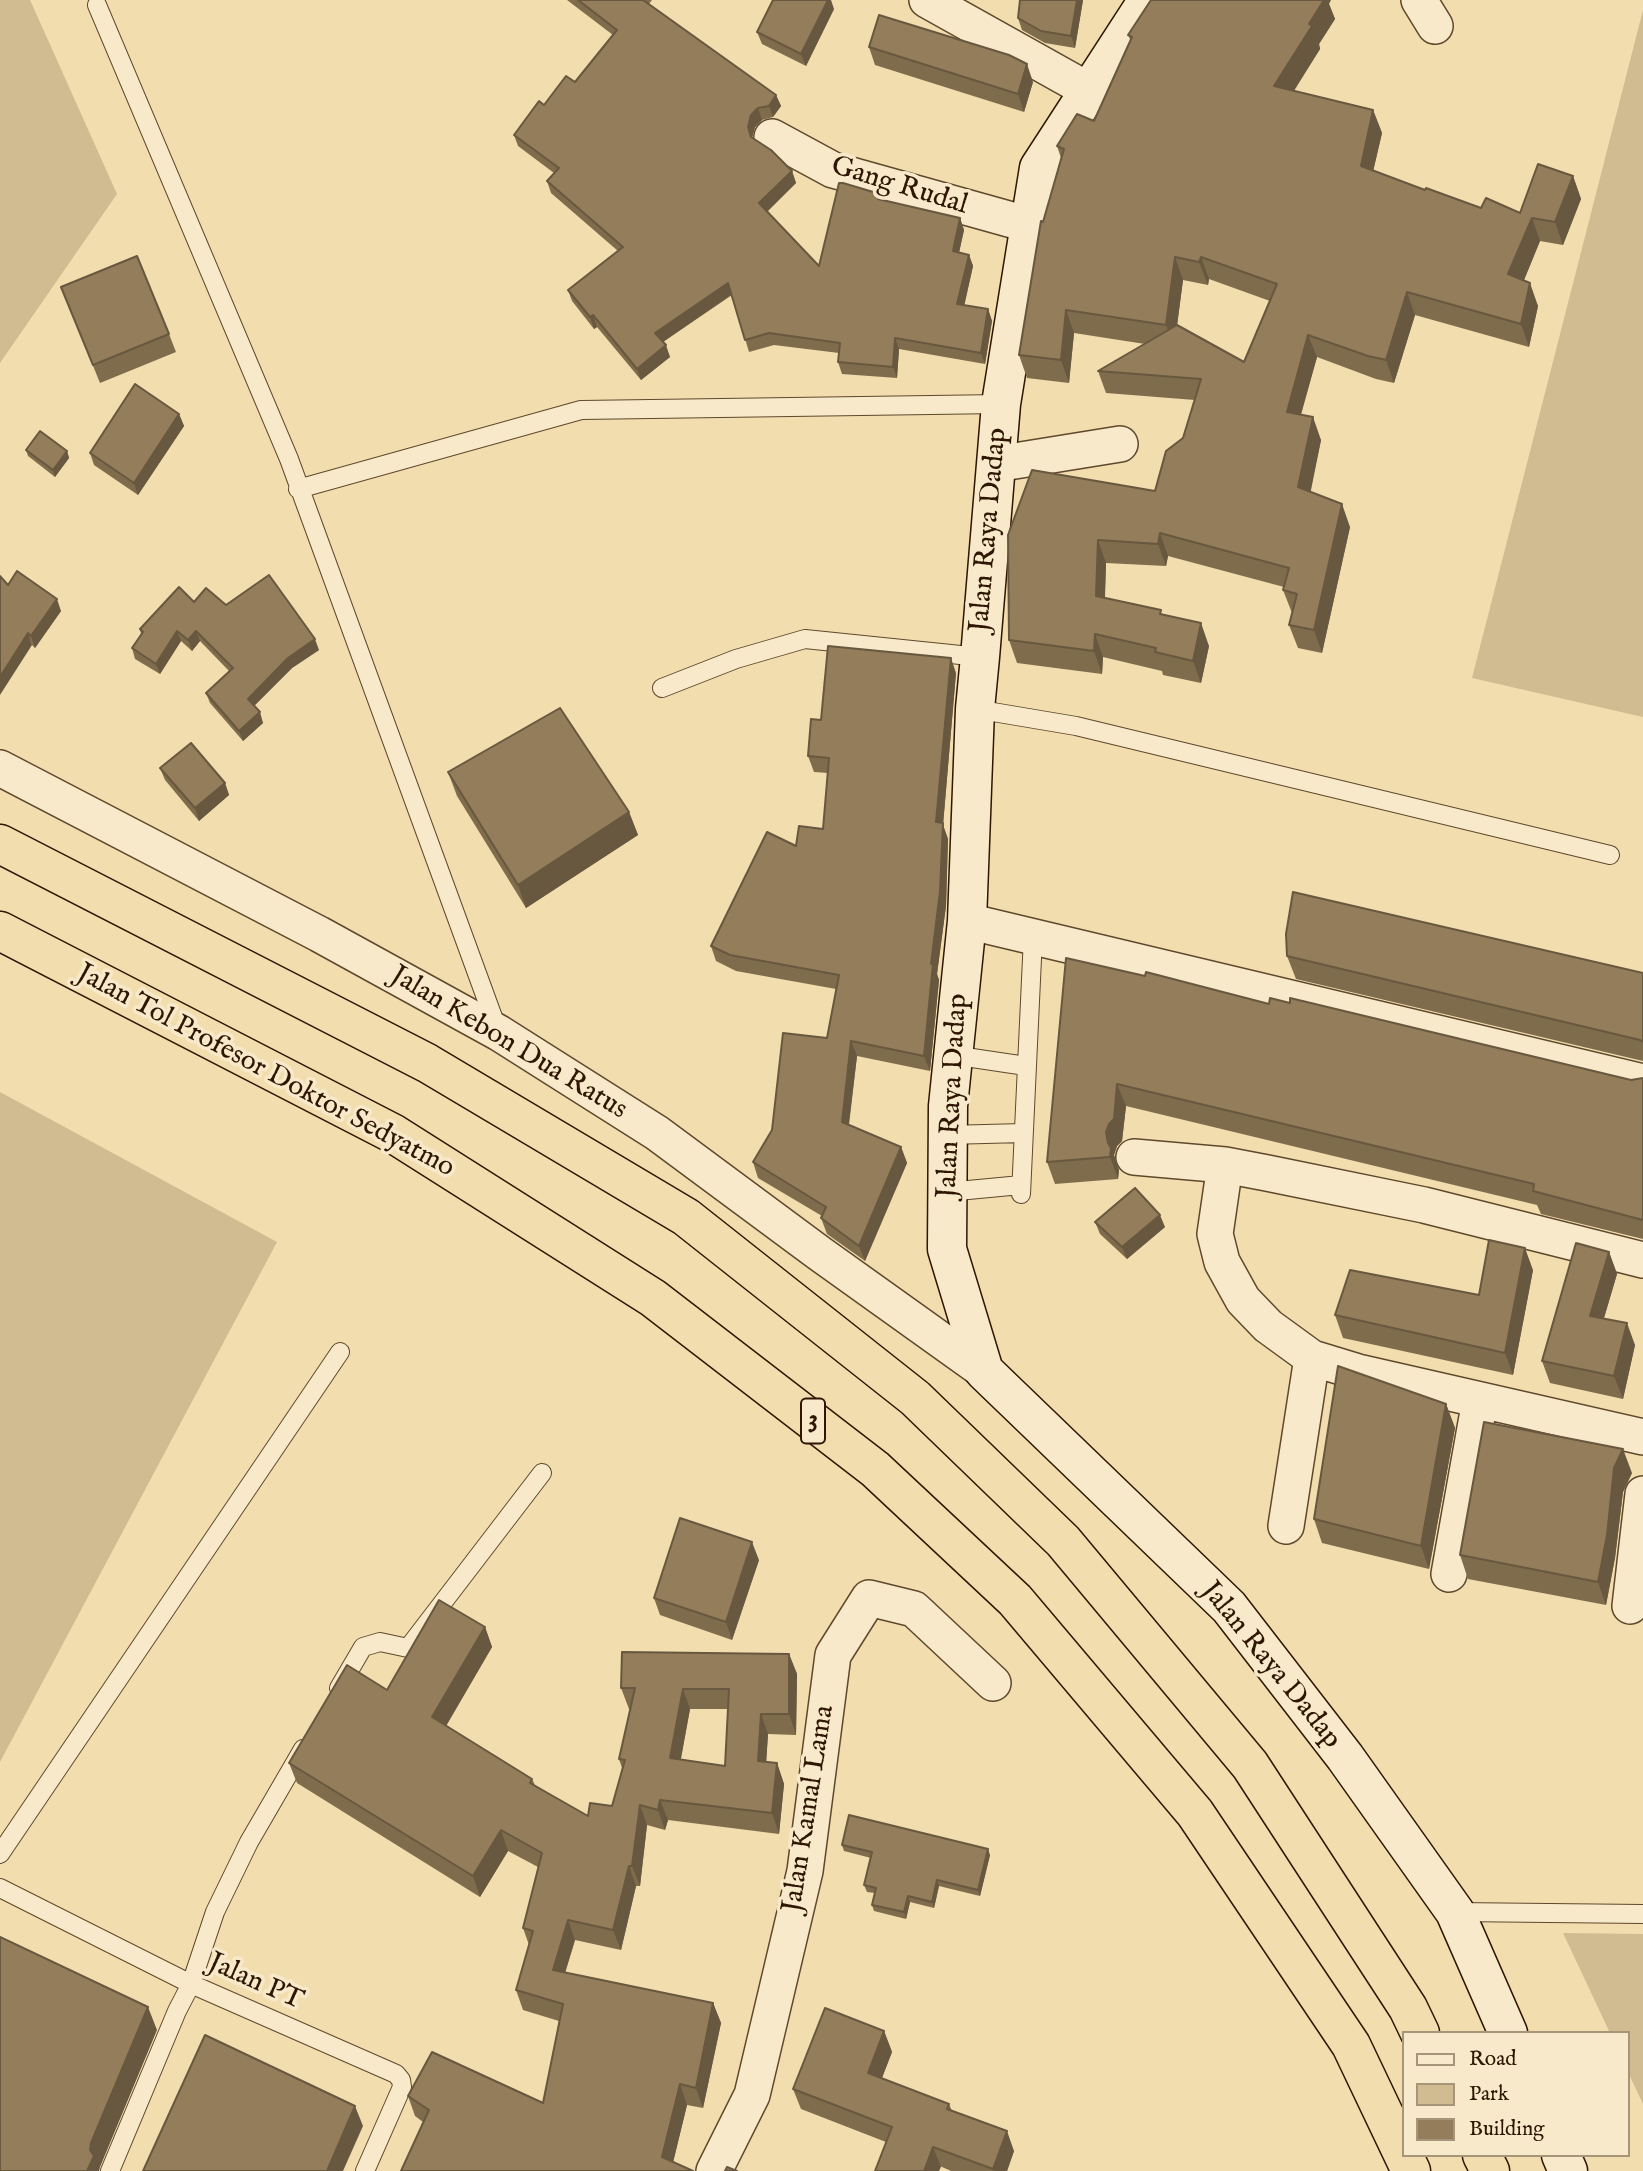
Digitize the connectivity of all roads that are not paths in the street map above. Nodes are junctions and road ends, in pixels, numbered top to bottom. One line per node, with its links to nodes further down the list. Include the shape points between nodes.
1 (927, 0): 4 (street)
2 (1148, 0): 4 (main road, Jalan Raya Dadap)
3 (97, 5): 10 (lane)
4 (1088, 90): 6 (main road, Jalan Raya Dadap, via 1038,169)
5 (772, 137): 6 (street, Gang Rudal, via 833,170)
6 (1030, 225): 7 (main road, Jalan Raya Dadap)
7 (1001, 404): 9 (main road, Jalan Raya Dadap); 10 (lane, via 581,410)
8 (1120, 444): 9 (street)
9 (996, 464): 11 (main road, Jalan Raya Dadap)
10 (298, 488): 20 (lane)
11 (979, 657): 12 (lane, via 805,639); 13 (main road, Jalan Raya Dadap)
12 (662, 688)
13 (975, 709): 16 (lane, via 1076,726); 17 (main road, Jalan Raya Dadap)
14 (0, 768): 20 (street, Jalan Kebon Dua Ratus)
15 (0, 844): 48 (highway, via 426,1063 685,1217 915,1398 1063,1541 1250,1765)
16 (1610, 855)
17 (967, 921): 19 (street); 21 (main road, Jalan Raya Dadap)
18 (0, 931): 50 (highway, Jalan Tol Profesor Doktor Sedyatmo / 3, via 394,1134 653,1298 875,1469 1014,1600 1195,1812 1351,2045)
19 (1033, 937): 22 (lane); 23 (street)
20 (499, 1033): 32 (street, Jalan Kebon Dua Ratus, via 657,1133)
21 (953, 1055): 22 (lane); 25 (main road, Jalan Raya Dadap)
22 (1026, 1066): 24 (lane)
23 (1643, 1082)
24 (1023, 1133): 25 (lane); 28 (lane, via 1021,1190)
25 (947, 1135): 28 (main road, Jalan Raya Dadap)
26 (1133, 1157): 27 (street)
27 (1225, 1165): 29 (street, via 1424,1206); 31 (street, via 1215,1234 1222,1262 1242,1300)
28 (947, 1192): 32 (main road, Jalan Raya Dadap, via 947,1249)
29 (1643, 1260)
30 (340, 1352): 43 (lane)
31 (1312, 1358): 33 (street); 37 (street)
32 (984, 1371): 45 (main road, Jalan Raya Dadap, via 1229,1607 1345,1757)
33 (1480, 1400): 34 (street); 38 (street)
34 (1643, 1437)
35 (542, 1473): 41 (lane, via 408,1648 380,1642 363,1647)
36 (1643, 1494): 39 (street)
37 (1286, 1526)
38 (1449, 1574)
39 (1630, 1606)
40 (993, 1683): 53 (street, Jalan Kamal Lama, via 914,1609 869,1598 833,1655 805,1871 752,2095)
41 (329, 1704)
42 (309, 1739): 47 (lane, via 248,1842 215,1912)
43 (0, 1854)
44 (0, 1888): 47 (lane, Jalan PT)
45 (1455, 1912): 46 (lane); 49 (main road, Jalan Raya Dadap)
46 (1643, 1914)
47 (191, 1984): 51 (lane); 52 (lane, Jalan PT, via 396,2074 402,2087)
48 (1419, 2031)
49 (1507, 2031)
50 (1402, 2152)
51 (110, 2171)
52 (365, 2171)
53 (714, 2171)

